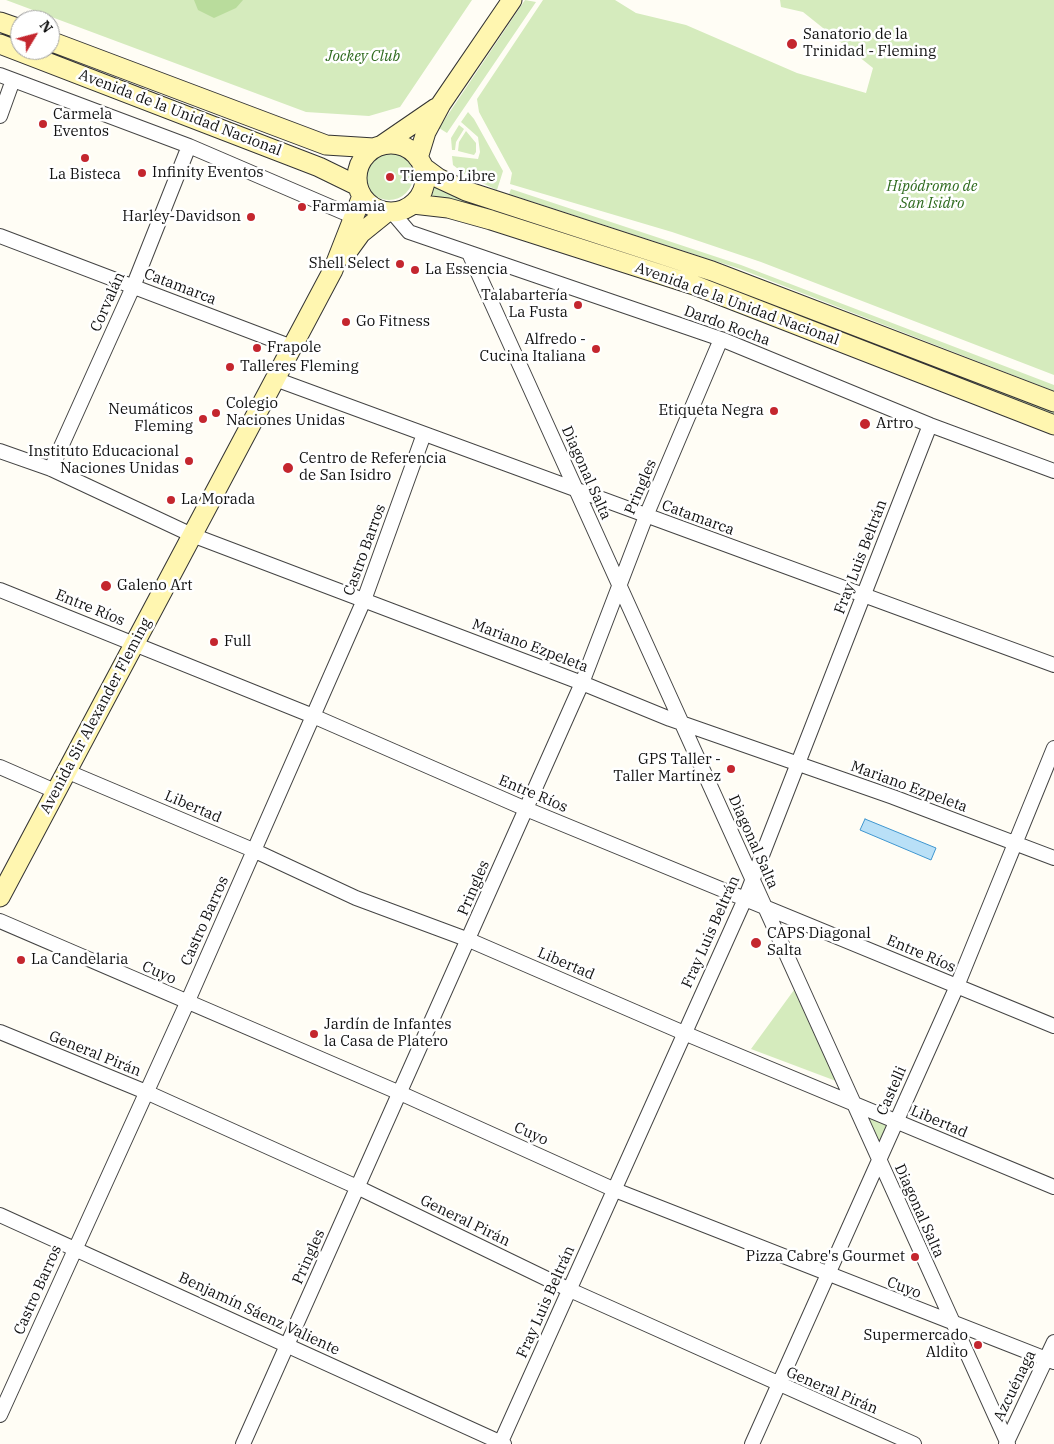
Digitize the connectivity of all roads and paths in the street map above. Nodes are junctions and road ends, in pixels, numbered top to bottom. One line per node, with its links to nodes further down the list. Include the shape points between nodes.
1 (512, 0): 6 (main road)
2 (0, 44): 11 (main road, Avenida de la Unidad Nacional, via 319,167)
3 (60, 45): 9 (main road, Avenida de la Unidad Nacional, via 326,145)
4 (0, 75): 5 (street)
5 (13, 80): 7 (street); 8 (street)
6 (441, 104): 9 (main road); 10 (main road, via 426,132)
7 (0, 116)
8 (189, 146): 14 (street); 18 (street, Corvalán)
9 (378, 147): 10 (main road, via 402,146); 11 (main road, via 365,156 359,166)
10 (421, 162): 12 (main road, via 424,185); 22 (main road, Avenida de la Unidad Nacional, via 438,178 466,191 712,271)
11 (360, 191): 13 (main road, via 370,205); 14 (main road, Avenida Sir Alexander Fleming)
12 (413, 204): 13 (main road); 24 (main road, Avenida de la Unidad Nacional, via 448,208 491,220 694,285)
13 (390, 212): 16 (street, Dardo Rocha, via 409,232); 17 (main road, Avenida Sir Alexander Fleming, via 361,233)
14 (352, 216): 17 (main road, Avenida Sir Alexander Fleming)
15 (0, 236): 18 (street, Catamarca)
16 (469, 253): 19 (street, Dardo Rocha); 29 (street, Diagonal Salta)
17 (333, 270): 20 (main road, Avenida Sir Alexander Fleming)
18 (133, 287): 20 (street, Catamarca); 27 (street, Corvalán)
19 (721, 339): 23 (street, Dardo Rocha); 30 (street, Pringles)
20 (292, 347): 21 (main road, Avenida Sir Alexander Fleming)
21 (275, 379): 25 (street, Catamarca); 31 (main road, Avenida Sir Alexander Fleming)
22 (1054, 402)
23 (930, 425): 28 (street, Dardo Rocha); 34 (street, Fray Luis Beltrán)
24 (1054, 425)
25 (424, 434): 29 (street, Catamarca); 35 (street, Castro Barros)
26 (0, 451): 27 (street, Mariano Ezpeleta)
27 (50, 470): 31 (street, Mariano Ezpeleta)
28 (1054, 471)
29 (576, 490): 30 (street, Catamarca); 32 (street, Diagonal Salta)
30 (646, 516): 32 (street, Pringles); 34 (street, Catamarca)
31 (192, 536): 35 (street, Mariano Ezpeleta); 36 (main road, Avenida Sir Alexander Fleming)
32 (619, 585): 38 (street, Pringles); 40 (street, Diagonal Salta)
33 (0, 590): 36 (street, Entre Ríos)
34 (863, 596): 37 (street, Catamarca); 42 (street, Fray Luis Beltrán)
35 (364, 600): 38 (street, Mariano Ezpeleta); 39 (street, Castro Barros)
36 (135, 644): 39 (street, Entre Ríos); 44 (main road, Avenida Sir Alexander Fleming)
37 (1054, 666)
38 (582, 683): 40 (street, Mariano Ezpeleta); 46 (street, Pringles)
39 (313, 716): 46 (street, Entre Ríos); 48 (street, Castro Barros)
40 (681, 723): 42 (street, Mariano Ezpeleta); 50 (street, Diagonal Salta)
41 (1054, 748): 47 (street, Castelli)
42 (797, 764): 47 (street, Mariano Ezpeleta); 50 (street, Fray Luis Beltrán)
43 (0, 767): 45 (street)
44 (66, 771): 45 (main road, Avenida Sir Alexander Fleming); 48 (street, Libertad)
45 (55, 791): 51 (main road, Avenida Sir Alexander Fleming)
46 (526, 809): 52 (street, Entre Ríos); 55 (street, Pringles)
47 (1017, 844): 49 (street, Mariano Ezpeleta); 56 (street, Castelli)
48 (253, 850): 55 (street, Libertad, via 356,898); 57 (street, Castro Barros)
49 (1054, 858)
50 (752, 880): 52 (street, Fray Luis Beltrán); 53 (street, Diagonal Salta)
51 (0, 897)
52 (745, 899): 53 (street, Entre Ríos); 60 (street, Fray Luis Beltrán)
53 (764, 906): 56 (street, Entre Ríos); 63 (street, Diagonal Salta)
54 (0, 921): 57 (street, Cuyo)
55 (470, 940): 60 (street, Libertad); 62 (street, Pringles)
56 (957, 986): 58 (street, Entre Ríos); 64 (street, Castelli)
57 (187, 1003): 61 (street, Castro Barros); 62 (street, Cuyo)
58 (1054, 1026)
59 (0, 1032): 61 (street, General Pirán)
60 (684, 1033): 63 (street, Libertad); 68 (street, Fray Luis Beltrán)
61 (146, 1092): 66 (street, General Pirán); 70 (street, Castro Barros)
62 (400, 1094): 66 (street, Pringles); 68 (street, Cuyo)
63 (852, 1102): 64 (street, Libertad); 65 (street, Diagonal Salta)
64 (896, 1122): 65 (street, Castelli); 67 (street, Libertad)
65 (879, 1161): 71 (street, Castelli); 73 (street, Diagonal Salta)
66 (357, 1187): 72 (street, General Pirán); 75 (street, Pringles)
67 (1054, 1187)
68 (614, 1190): 71 (street, Cuyo); 72 (street, Fray Luis Beltrán)
69 (0, 1215): 70 (street, Benjamín Sáenz Valiente)
70 (75, 1247): 75 (street, Benjamín Sáenz Valiente); 78 (street, Castro Barros)
71 (828, 1275): 73 (street, Cuyo); 77 (street, Castelli)
72 (570, 1290): 77 (street, General Pirán); 81 (street, Fray Luis Beltrán)
73 (953, 1324): 76 (street, Cuyo); 79 (street, Diagonal Salta)
74 (1054, 1342): 76 (street, Azcuénaga)
75 (288, 1346): 80 (street, Pringles); 81 (street, Benjamín Sáenz Valiente)
76 (1050, 1361): 79 (street, Azcuénaga)
77 (778, 1385): 82 (street, Castelli); 83 (street, General Pirán)
78 (0, 1415)
79 (1007, 1443)
80 (243, 1444)
81 (502, 1444)
82 (752, 1444)
83 (914, 1444)

